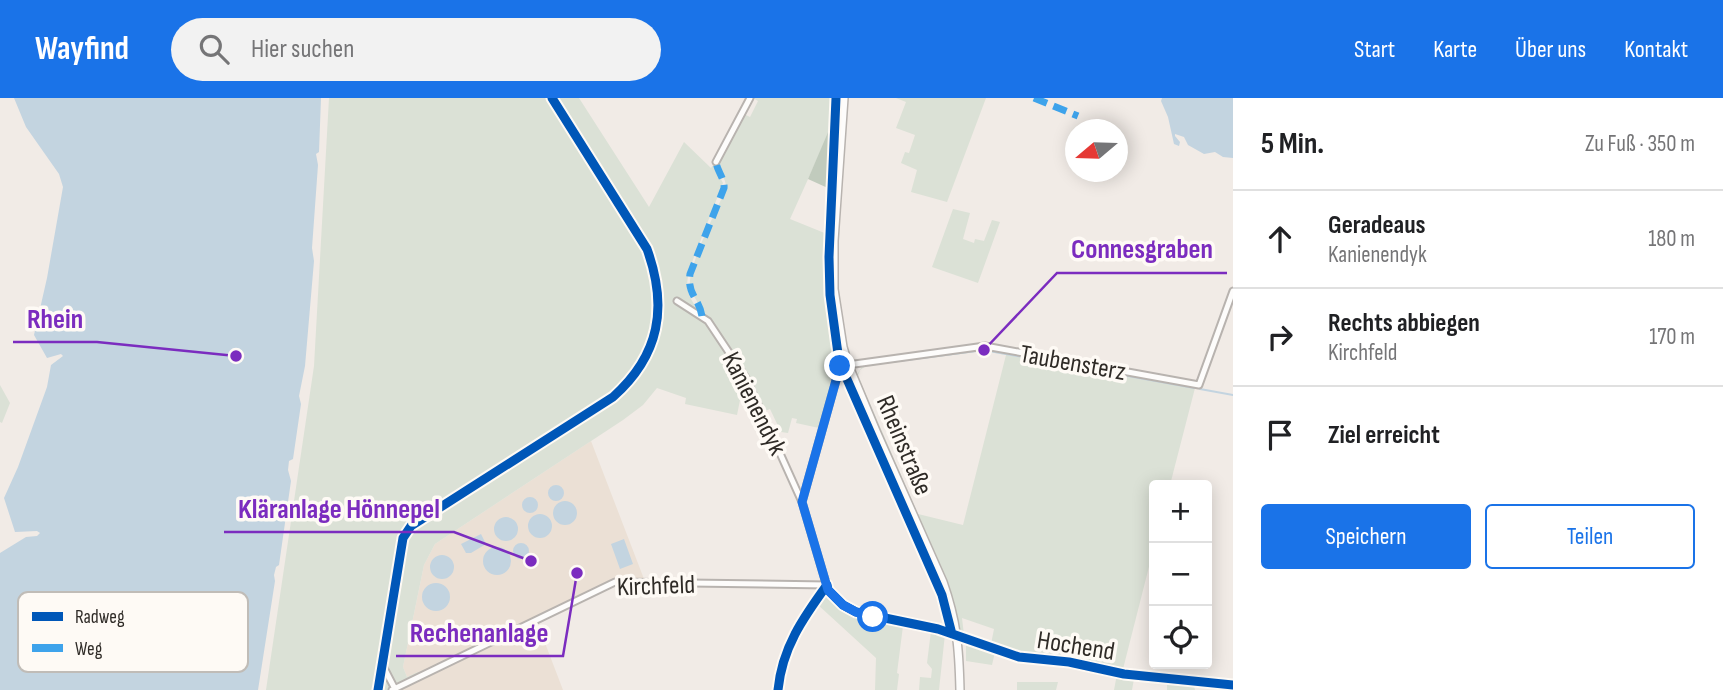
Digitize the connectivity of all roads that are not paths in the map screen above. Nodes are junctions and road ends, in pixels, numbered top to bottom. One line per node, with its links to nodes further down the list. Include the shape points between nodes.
1 (750, 98): 3 (street)
2 (844, 98): 6 (main road, Rheinstraße, via 834,273 838,323)
3 (716, 162)
4 (1233, 290): 6 (street, Taubensterz, via 1199,385 985,346)
5 (677, 301): 7 (street, Kanienendyk, via 708,321 727,348 759,404)
6 (848, 364): 7 (street, via 837,370); 9 (main road, Rheinstraße, via 943,582)
7 (802, 502): 8 (street, Kanienendyk)
8 (827, 585): 9 (street, Kanienendyk, via 843,605 856,612); 12 (street, Kirchfeld, via 615,582); 13 (street, via 788,644)
9 (958, 636): 11 (street, Hochend, via 1020,657); 14 (main road, Rheinstraße)
10 (382, 664): 12 (street)
11 (1233, 685)
12 (393, 689)
13 (778, 690)
14 (960, 690)

